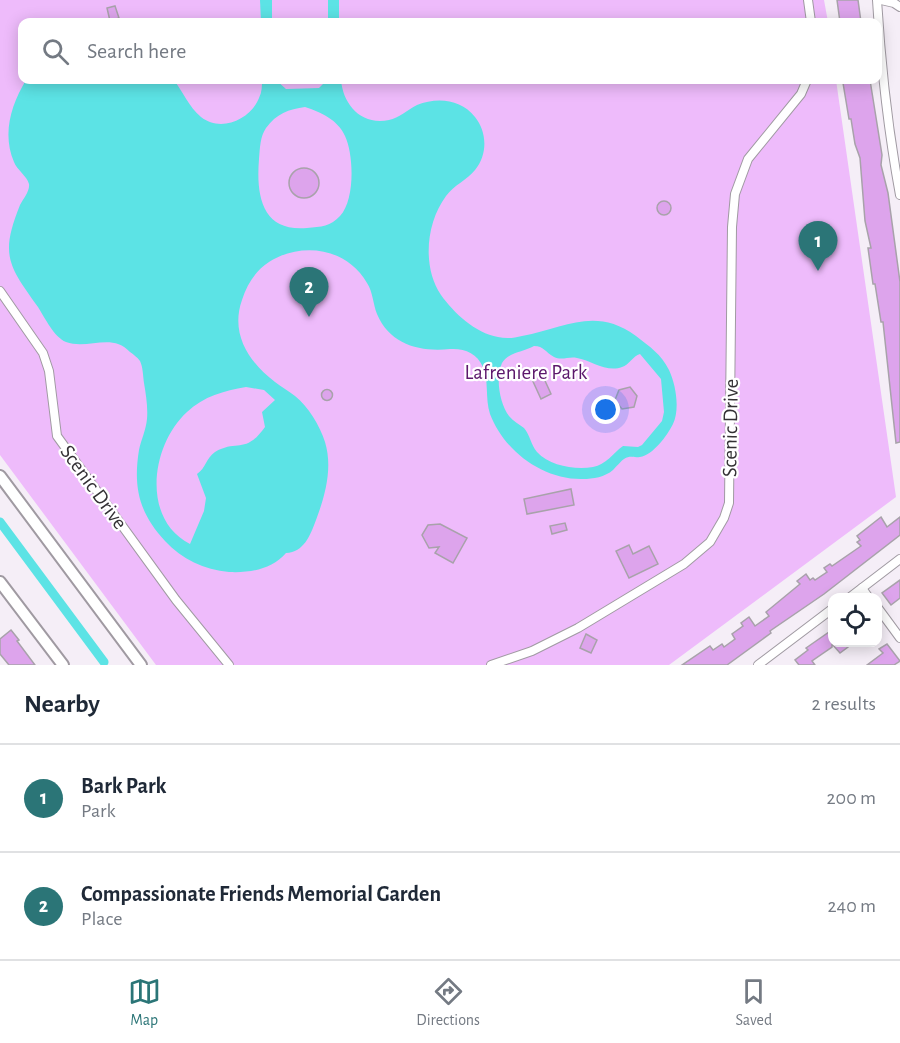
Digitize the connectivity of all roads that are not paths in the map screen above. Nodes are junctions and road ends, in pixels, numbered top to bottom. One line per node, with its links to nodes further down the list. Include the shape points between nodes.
1 (808, 0): 4 (street)
2 (879, 0): 3 (street); 5 (street)
3 (900, 7)
4 (810, 18)
5 (879, 18)
6 (882, 67): 8 (street)
7 (805, 84): 24 (street, Scenic Drive, via 748,159 735,194 729,503 724,518 710,542 684,564 578,628)
8 (900, 195)
9 (0, 291): 23 (street, Scenic Drive, via 43,353 57,436 176,600)
10 (0, 476): 19 (main road)
11 (900, 560): 13 (street)
12 (0, 582): 20 (main road)
13 (862, 588): 14 (street); 15 (street)
14 (855, 593)
15 (866, 593)
16 (828, 612): 25 (street)
17 (882, 613): 18 (street)
18 (900, 638)
19 (127, 646): 21 (main road); 22 (main road)
20 (63, 665)
21 (132, 665)
22 (141, 665)
23 (229, 665)
24 (491, 665)
25 (758, 665)

